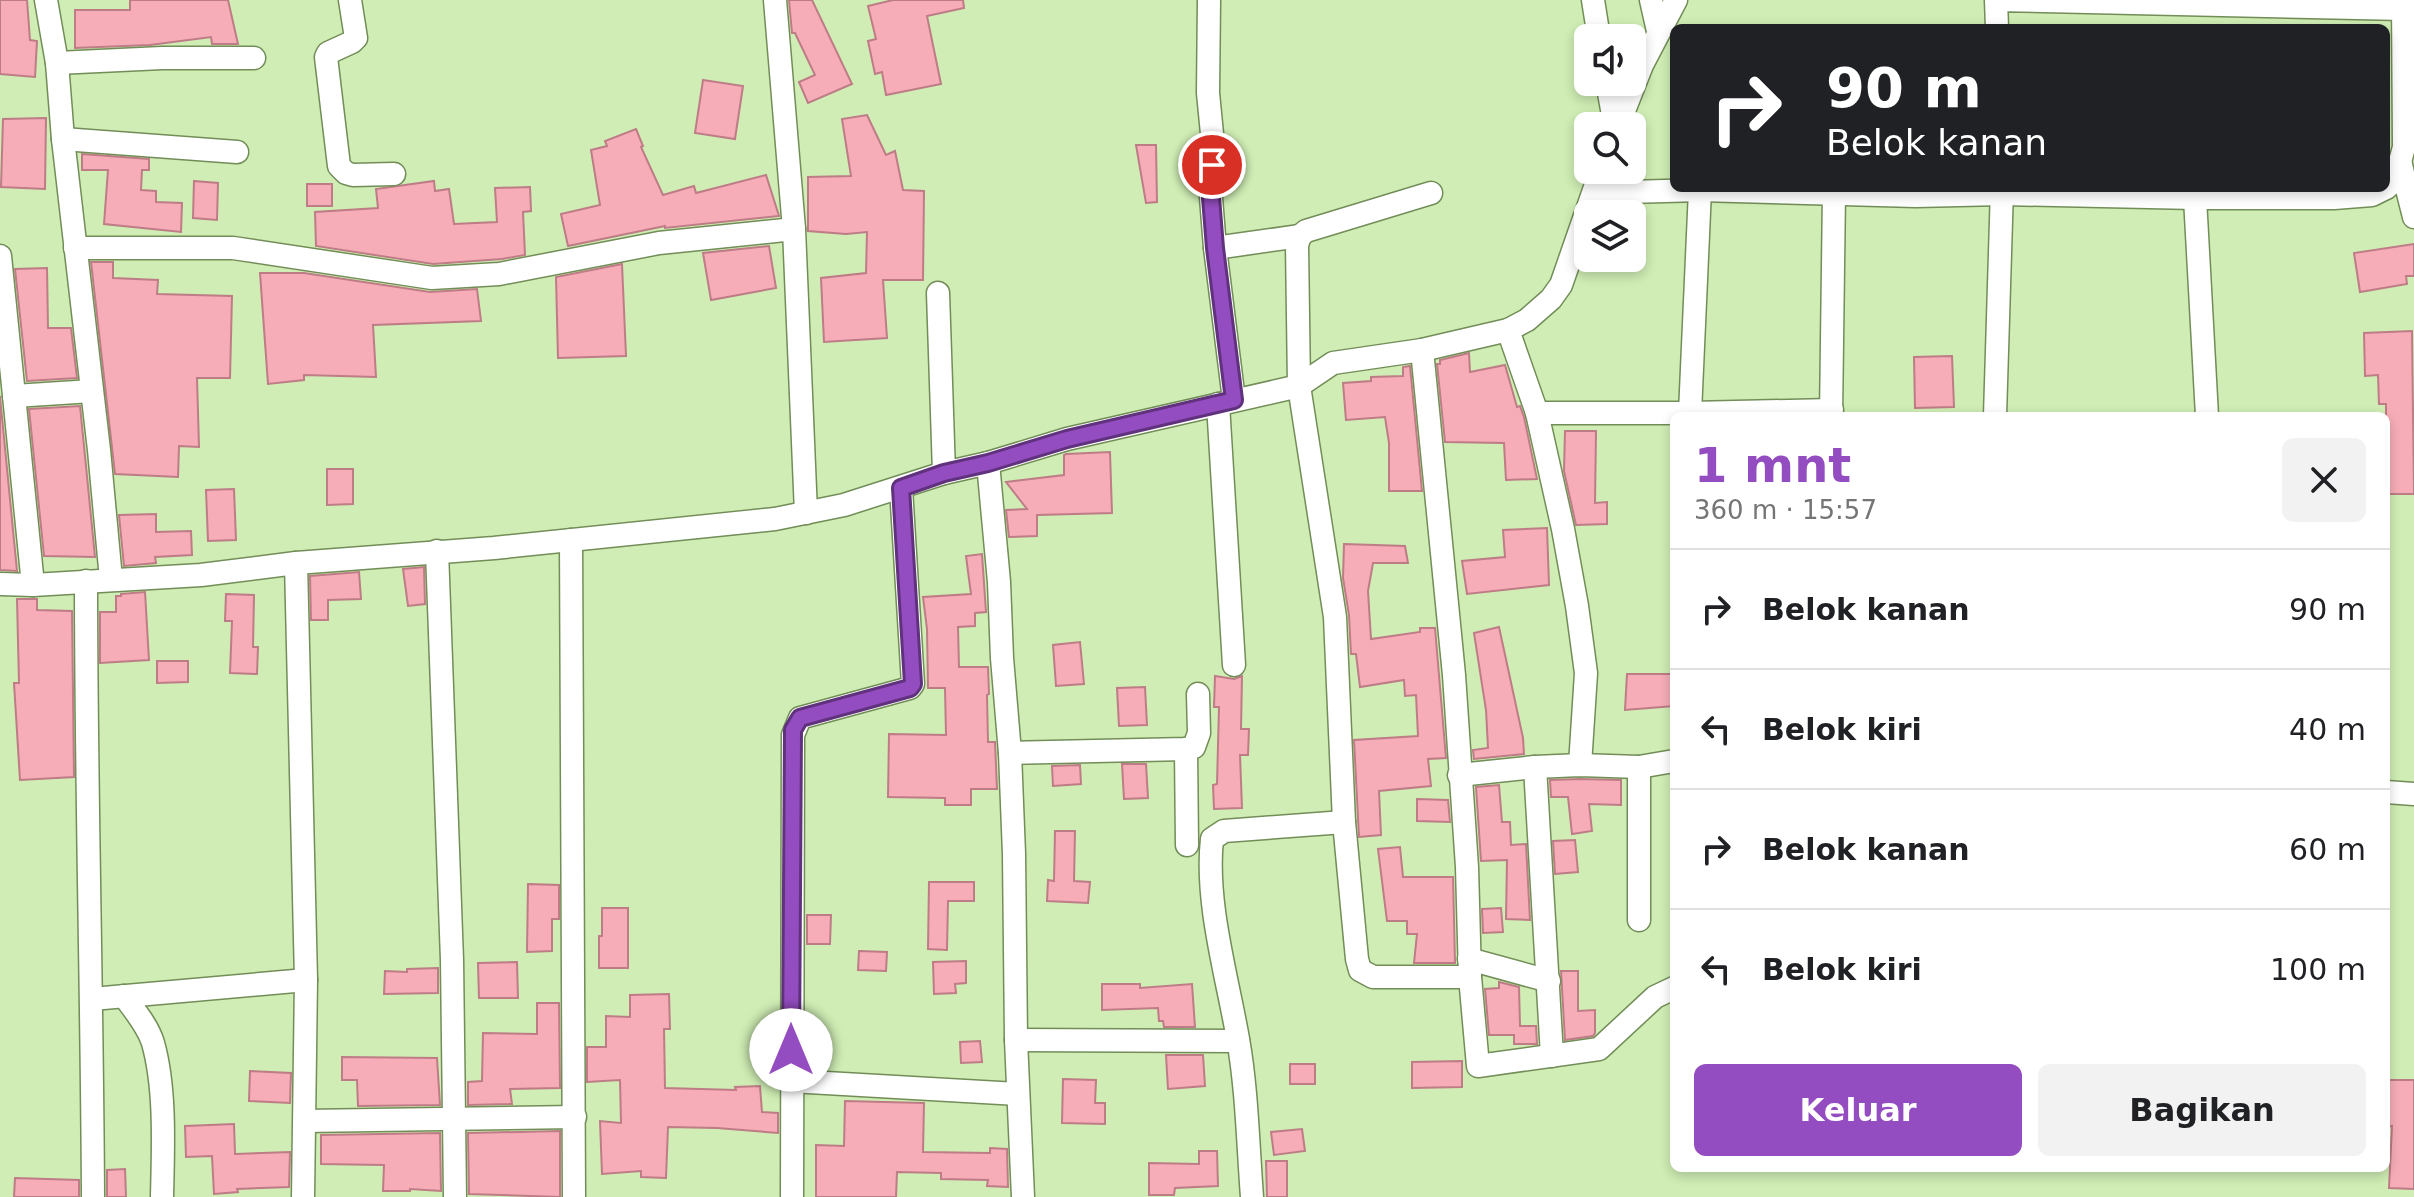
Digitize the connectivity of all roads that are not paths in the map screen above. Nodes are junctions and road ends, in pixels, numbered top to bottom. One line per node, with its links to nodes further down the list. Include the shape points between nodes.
1 (46, 0): 14 (street)
2 (350, 0): 19 (street, via 356,38 326,57 339,166 353,175)
3 (775, 0): 33 (street)
4 (1209, 0): 36 (street)
5 (1593, 0): 10 (street)
6 (1651, 0): 12 (street)
7 (1676, 0): 12 (street)
8 (1996, 0): 9 (street); 11 (street)
9 (2403, 4): 18 (street)
10 (1597, 24)
11 (1997, 24)
12 (1658, 31): 15 (street)
13 (254, 58): 14 (street)
14 (57, 63): 16 (street)
15 (1622, 112)
16 (63, 139): 17 (street); 35 (street)
17 (237, 152)
18 (2400, 161): 21 (street); 32 (street)
19 (394, 174)
20 (1597, 184): 30 (street)
21 (2390, 185)
22 (1670, 191): 30 (street)
23 (1700, 192): 45 (street)
24 (1834, 192): 25 (street); 46 (street)
25 (1985, 192)
26 (2002, 192): 47 (street)
27 (2030, 192): 31 (street)
28 (2378, 192): 31 (street, via 2356,198)
29 (1431, 193): 34 (street)
30 (1594, 193): 39 (street, via 1561,285 1527,320)
31 (2195, 198): 48 (street)
32 (2414, 217)
33 (794, 229): 35 (street, via 659,243 499,274 432,278 233,248); 54 (street)
34 (1300, 236): 36 (street); 41 (street)
35 (75, 248): 42 (street)
36 (1215, 248): 44 (street)
37 (0, 256): 43 (street)
38 (938, 293): 52 (street)
39 (1508, 330): 40 (street); 49 (street)
40 (1422, 350): 41 (street, via 1333,363); 70 (street)
41 (1299, 386): 44 (street); 73 (street, via 1335,617)
42 (92, 391): 43 (street); 58 (street)
43 (14, 396): 61 (street)
44 (1226, 402): 51 (street); 62 (street)
45 (1690, 412)
46 (1832, 412)
47 (1995, 412)
48 (2207, 412)
49 (1537, 413): 50 (street); 67 (street, via 1563,529 1586,673)
50 (1670, 413)
51 (988, 463): 52 (street); 65 (street)
52 (944, 473): 53 (street)
53 (901, 488): 54 (street); 85 (street, via 913,684 800,718 793,730)
54 (806, 513): 55 (street)
55 (571, 540): 56 (street); 87 (street)
56 (437, 551): 57 (street); 88 (street)
57 (296, 563): 58 (street); 77 (street)
58 (111, 579): 59 (street)
59 (86, 581): 61 (street); 81 (street)
60 (0, 584): 61 (street)
61 (33, 585)
62 (1234, 665)
63 (1198, 694): 64 (street, via 1197,741)
64 (1186, 749): 65 (street); 74 (street)
65 (1010, 753): 82 (street)
66 (1670, 762): 69 (street)
67 (1580, 765): 68 (street); 69 (street)
68 (1535, 767): 70 (street); 78 (street)
69 (1639, 767): 75 (street)
70 (1459, 775): 76 (street)
71 (2390, 792): 72 (street)
72 (2414, 794)
73 (1344, 822): 76 (street, via 1360,970 1373,977); 83 (street, via 1224,831 1212,839 1220,951)
74 (1187, 845)
75 (1639, 920)
76 (1469, 968): 78 (street); 84 (street, via 1478,1066)
77 (306, 980): 80 (street); 89 (street)
78 (1549, 981): 84 (street)
79 (1670, 990): 84 (street, via 1655,997 1599,1049)
80 (124, 996): 81 (street); 91 (street, via 153,1041 163,1132)
81 (92, 999): 90 (street)
82 (1016, 1040): 83 (street); 86 (street)
83 (1238, 1041): 97 (street)
84 (1552, 1056)
85 (791, 1081): 86 (street); 95 (street)
86 (1018, 1094): 96 (street)
87 (575, 1117): 88 (street); 94 (street)
88 (455, 1119): 89 (street); 93 (street)
89 (305, 1121): 92 (street)
90 (93, 1197)
91 (162, 1197)
92 (303, 1197)
93 (455, 1197)
94 (574, 1197)
95 (792, 1197)
96 (1023, 1197)
97 (1252, 1197)

